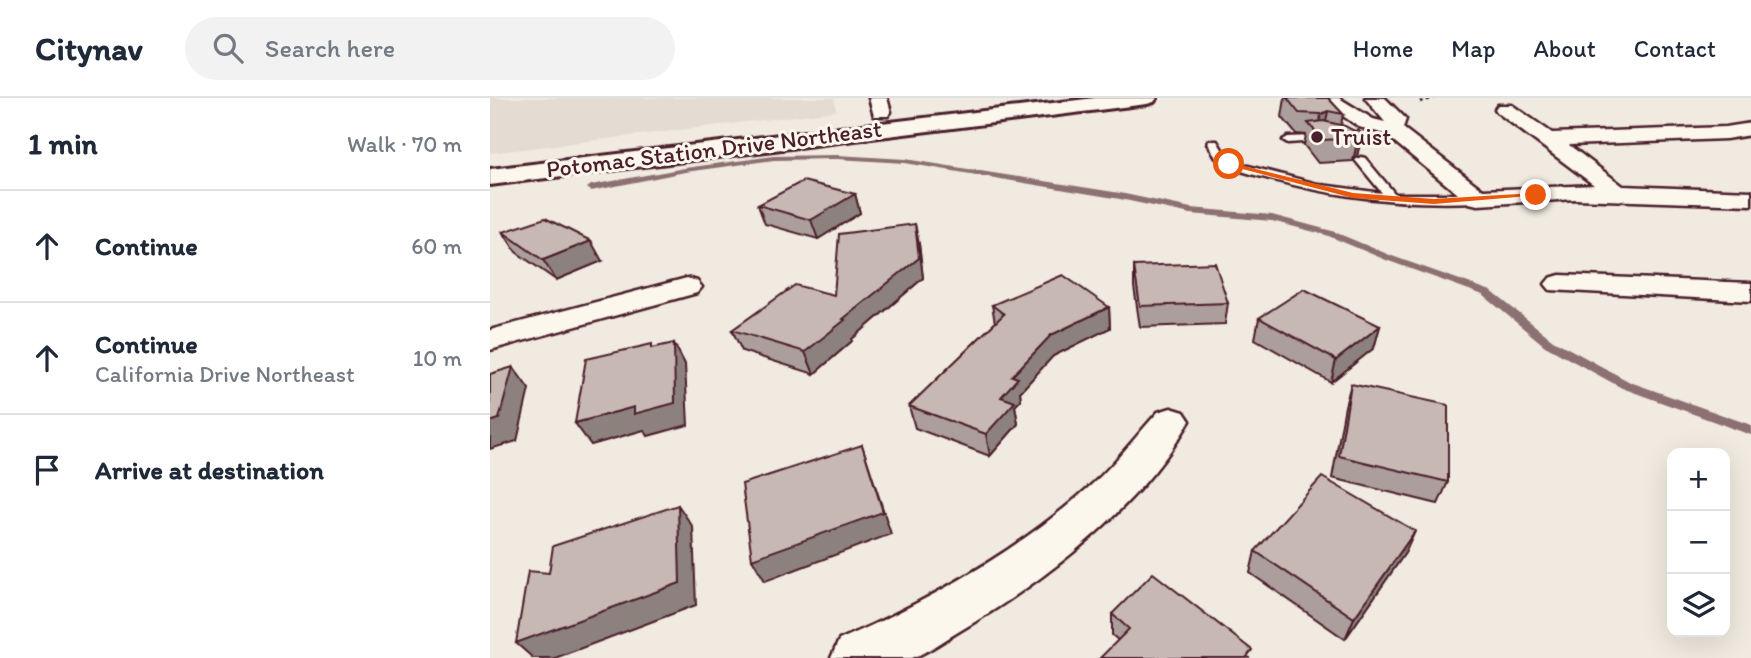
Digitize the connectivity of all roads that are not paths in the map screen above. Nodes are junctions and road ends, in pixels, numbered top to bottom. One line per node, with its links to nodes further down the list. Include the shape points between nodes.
1 (1005, 98): 5 (street, Potomac Station Drive Northeast)
2 (1147, 98): 15 (street, Potomac Station Drive Northeast)
3 (1326, 98): 8 (street, via 1366,123)
4 (1374, 98): 8 (street, via 1396,119)
5 (879, 105): 13 (street, Potomac Station Drive Northeast)
6 (1505, 109): 10 (street)
7 (1751, 129): 10 (street)
8 (1392, 130): 17 (street)
9 (1312, 139): 11 (lane)
10 (1547, 139): 16 (street)
11 (1288, 140)
12 (1213, 143): 19 (lane, via 1229,164 1353,196)
13 (490, 159)
14 (1361, 160): 19 (lane)
15 (490, 177)
16 (1615, 192): 17 (street); 18 (street)
17 (1478, 198): 19 (lane)
18 (1751, 198)
19 (1393, 199)
20 (1560, 284): 22 (street)
21 (687, 287): 23 (street)
22 (1751, 292)
23 (490, 340)
24 (1171, 421): 25 (street, via 1109,493 1040,551 955,607)
25 (863, 657)

